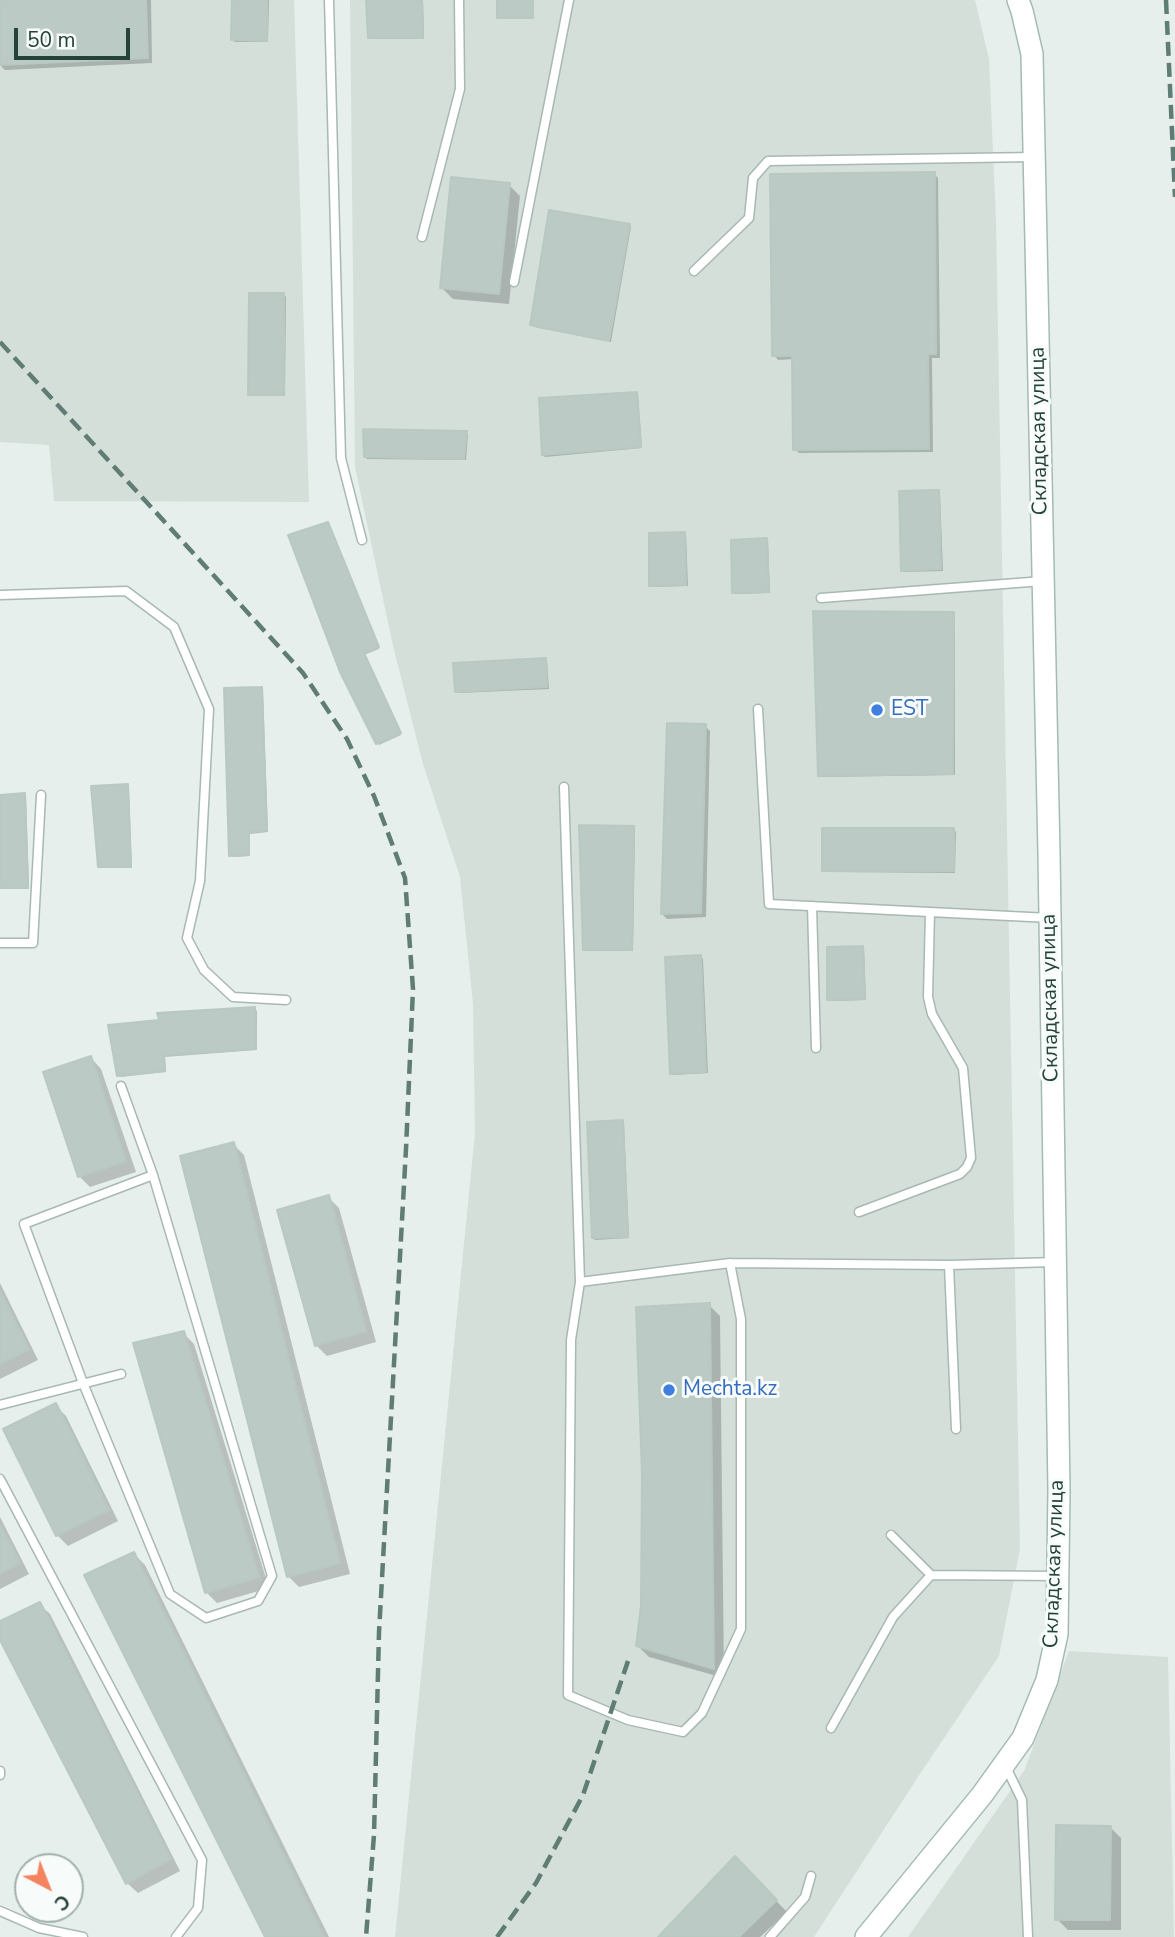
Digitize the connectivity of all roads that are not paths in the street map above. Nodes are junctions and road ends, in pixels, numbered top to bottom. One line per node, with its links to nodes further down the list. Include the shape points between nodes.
1 (329, 0): 9 (lane, via 341,458)
2 (459, 0): 6 (lane, via 460,89)
3 (569, 0): 8 (lane)
4 (1018, 0): 5 (main road, Складская улица, via 1032,54)
5 (1034, 157): 7 (lane, via 768,161 753,178 749,218); 10 (main road, Складская улица)
6 (422, 237)
7 (694, 271)
8 (514, 282)
9 (362, 540)
10 (1043, 581): 12 (lane); 18 (main road, Складская улица)
11 (0, 595): 20 (lane, via 126,591 174,627 209,709 200,881 187,938 204,970 233,997)
12 (821, 598)
13 (758, 709): 16 (lane, via 769,904)
14 (564, 787): 28 (lane)
15 (41, 795): 19 (lane, via 33,943)
16 (812, 906): 17 (lane); 21 (lane)
17 (930, 912): 18 (lane); 24 (lane, via 928,997 932,1014 963,1068 971,1158 960,1174)
18 (1050, 918): 25 (main road, Складская улица)
19 (0, 943)
20 (286, 1000)
21 (816, 1048)
22 (121, 1086): 23 (lane)
23 (153, 1175): 30 (lane, via 24,1224); 30 (lane, via 272,1576 258,1601 206,1618 170,1594)
24 (859, 1212)
25 (1055, 1262): 27 (lane); 36 (main road, Складская улица)
26 (730, 1263): 27 (lane); 28 (lane); 28 (lane, via 741,1319 741,1629 702,1713 683,1732 628,1720 568,1695 571,1340)
27 (949, 1265): 32 (lane)
28 (580, 1282)
29 (121, 1374): 30 (lane)
30 (83, 1384): 31 (lane)
31 (0, 1405)
32 (956, 1429)
33 (0, 1479): 42 (lane, via 202,1860 198,1908)
34 (891, 1535): 35 (lane)
35 (931, 1575): 36 (lane); 37 (lane, via 894,1617)
36 (1058, 1576): 38 (main road, Складская улица, via 1057,1634 1048,1680 1023,1738)
37 (831, 1728)
38 (1005, 1764): 44 (main road, Складская улица); 45 (lane, via 1022,1800)
39 (811, 1876): 43 (lane, via 805,1897)
40 (0, 1911): 41 (lane, via 39,1928)
41 (83, 1937)
42 (176, 1937)
43 (770, 1937)
44 (866, 1937)
45 (1028, 1937)

